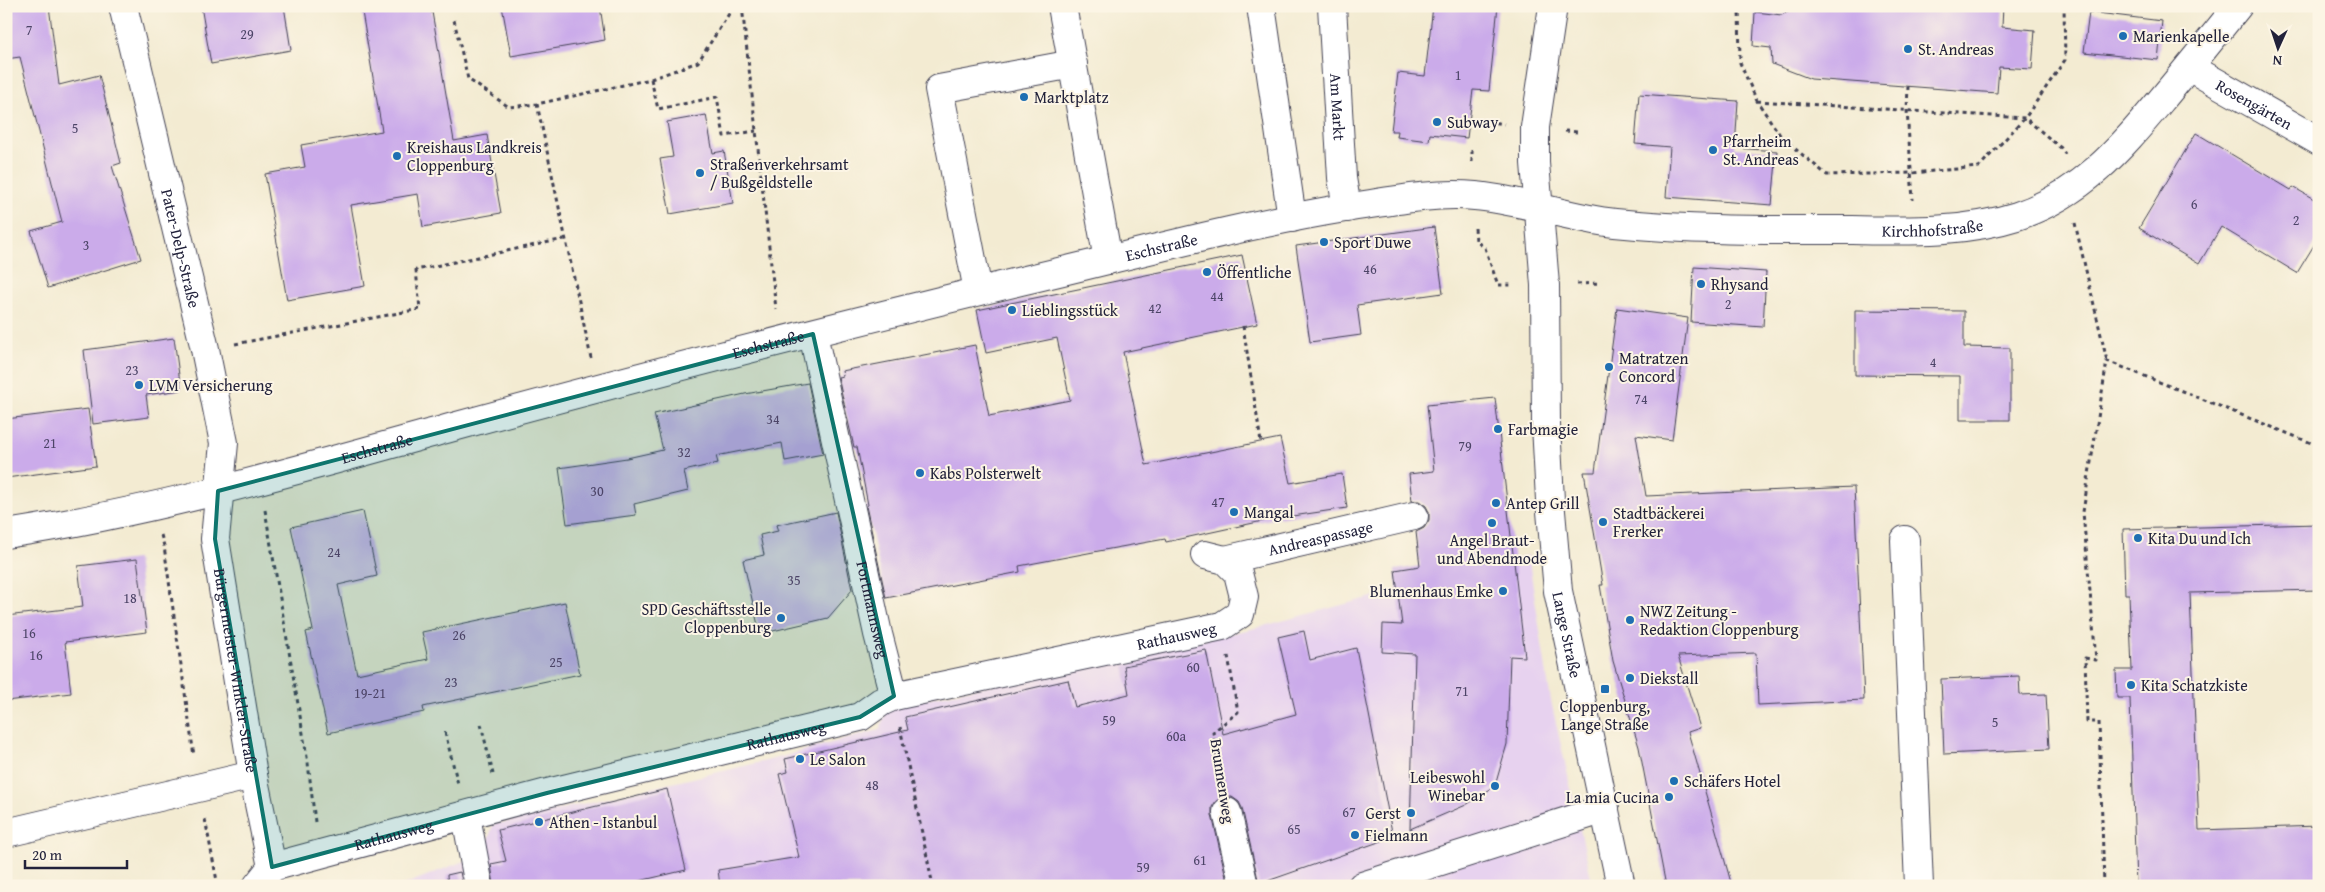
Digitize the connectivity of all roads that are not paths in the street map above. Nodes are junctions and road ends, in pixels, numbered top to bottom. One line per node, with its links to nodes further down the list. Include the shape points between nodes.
1 (123, 6): 16 (street, Pater-Delp-Straße, via 205,349 224,444)
2 (1062, 6): 7 (street)
3 (1261, 6): 12 (street)
4 (1332, 6): 11 (street, Am Markt, via 1342,178)
5 (1553, 6): 10 (street, Lange Straße, via 1536,114)
6 (2238, 6): 8 (street, Kirchhofstraße)
7 (1073, 64): 13 (street); 14 (street, via 940,89)
8 (2189, 67): 9 (street, Rosengärten); 10 (street, Kirchhofstraße, via 2118,152 2082,183 2050,204 1977,227 1913,231 1733,230 1603,221)
9 (2319, 141)
10 (1538, 206): 11 (street, Eschstraße, via 1474,196 1439,196); 23 (street, Lange Straße, via 1545,285 1549,481 1558,591)
11 (1347, 208): 12 (street, Eschstraße)
12 (1292, 218): 13 (street, Eschstraße)
13 (1108, 260): 14 (street, Eschstraße)
14 (978, 291): 15 (street, Eschstraße)
15 (813, 334): 16 (street, Eschstraße, via 598,388); 21 (street, Fortmannsweg)
16 (218, 491): 18 (street, Eschstraße, via 67,525); 22 (street, Bürgermeister-Winkler-Straße, via 215,539)
17 (1414, 516): 20 (street, Andreaspassage)
18 (6, 534)
19 (1905, 540): 32 (street)
20 (1215, 557): 21 (street, Rathausweg, via 1238,573 1244,597 1240,614 1222,626)
21 (894, 696): 25 (street, Rathausweg, via 860,717)
22 (253, 775): 26 (street, Bürgermeister-Winkler-Straße); 27 (street)
23 (1604, 809): 30 (street); 31 (street, Lange Straße)
24 (1227, 812): 29 (street, Brunnenweg)
25 (466, 816): 27 (street, Rathausweg, via 319,855); 28 (street)
26 (6, 833)
27 (265, 877)
28 (479, 886)
29 (1244, 886)
30 (1362, 886)
31 (1622, 886)
32 (1919, 886)

